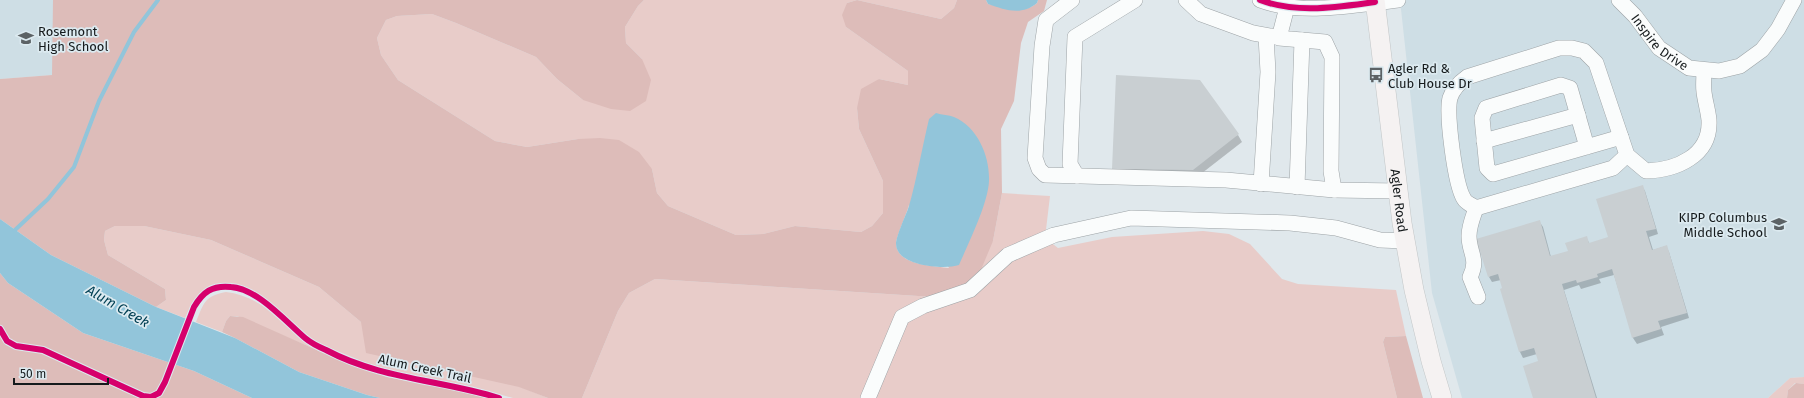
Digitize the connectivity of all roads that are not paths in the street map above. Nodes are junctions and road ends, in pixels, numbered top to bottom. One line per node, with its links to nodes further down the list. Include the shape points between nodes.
1 (1072, 0): 18 (street, via 1046,20 1035,158 1038,170 1045,175)
2 (1135, 0): 18 (street, via 1075,37 1070,164)
3 (1186, 0): 10 (street, via 1201,14 1253,33)
4 (1260, 0): 9 (street)
5 (1398, 0): 8 (street)
6 (1619, 0): 12 (street, Inspire Drive, via 1635,16 1659,48 1689,68)
7 (1794, 0): 12 (street, Inspire Drive, via 1778,30 1762,50 1740,66 1719,71)
8 (1375, 1): 9 (street, via 1318,9); 22 (main road, Agler Road)
9 (1286, 7): 10 (street)
10 (1273, 37): 11 (street); 19 (street, via 1268,72)
11 (1302, 40): 20 (street); 21 (street, via 1326,42 1332,57 1331,171)
12 (1704, 71): 17 (street, via 1703,91 1709,120 1708,134 1692,157 1680,165 1667,169 1646,171)
13 (1578, 115): 15 (street); 15 (street, via 1570,88 1561,85 1486,108 1482,118); 16 (street)
14 (1621, 137): 16 (street); 17 (street); 23 (street, via 1596,63 1584,51 1559,48 1467,76 1451,96 1448,109 1458,184 1464,201)
15 (1484, 141): 16 (street, via 1487,168 1493,174)
16 (1587, 147)
17 (1627, 155): 23 (street, via 1613,168)
18 (1077, 176): 19 (street, via 1226,180)
19 (1261, 184): 20 (street)
20 (1297, 187): 21 (street)
21 (1334, 190): 22 (street)
22 (1398, 191): 24 (main road, Agler Road)
23 (1476, 208): 25 (street, via 1469,236 1475,266 1470,277)
24 (1405, 241): 26 (street, via 1380,240 1336,228 1290,223 1131,218 1054,235 1008,255 970,290 923,306 902,317); 27 (main road, Agler Road, via 1414,290)
25 (1478, 297)
26 (868, 398)
27 (1442, 398)

